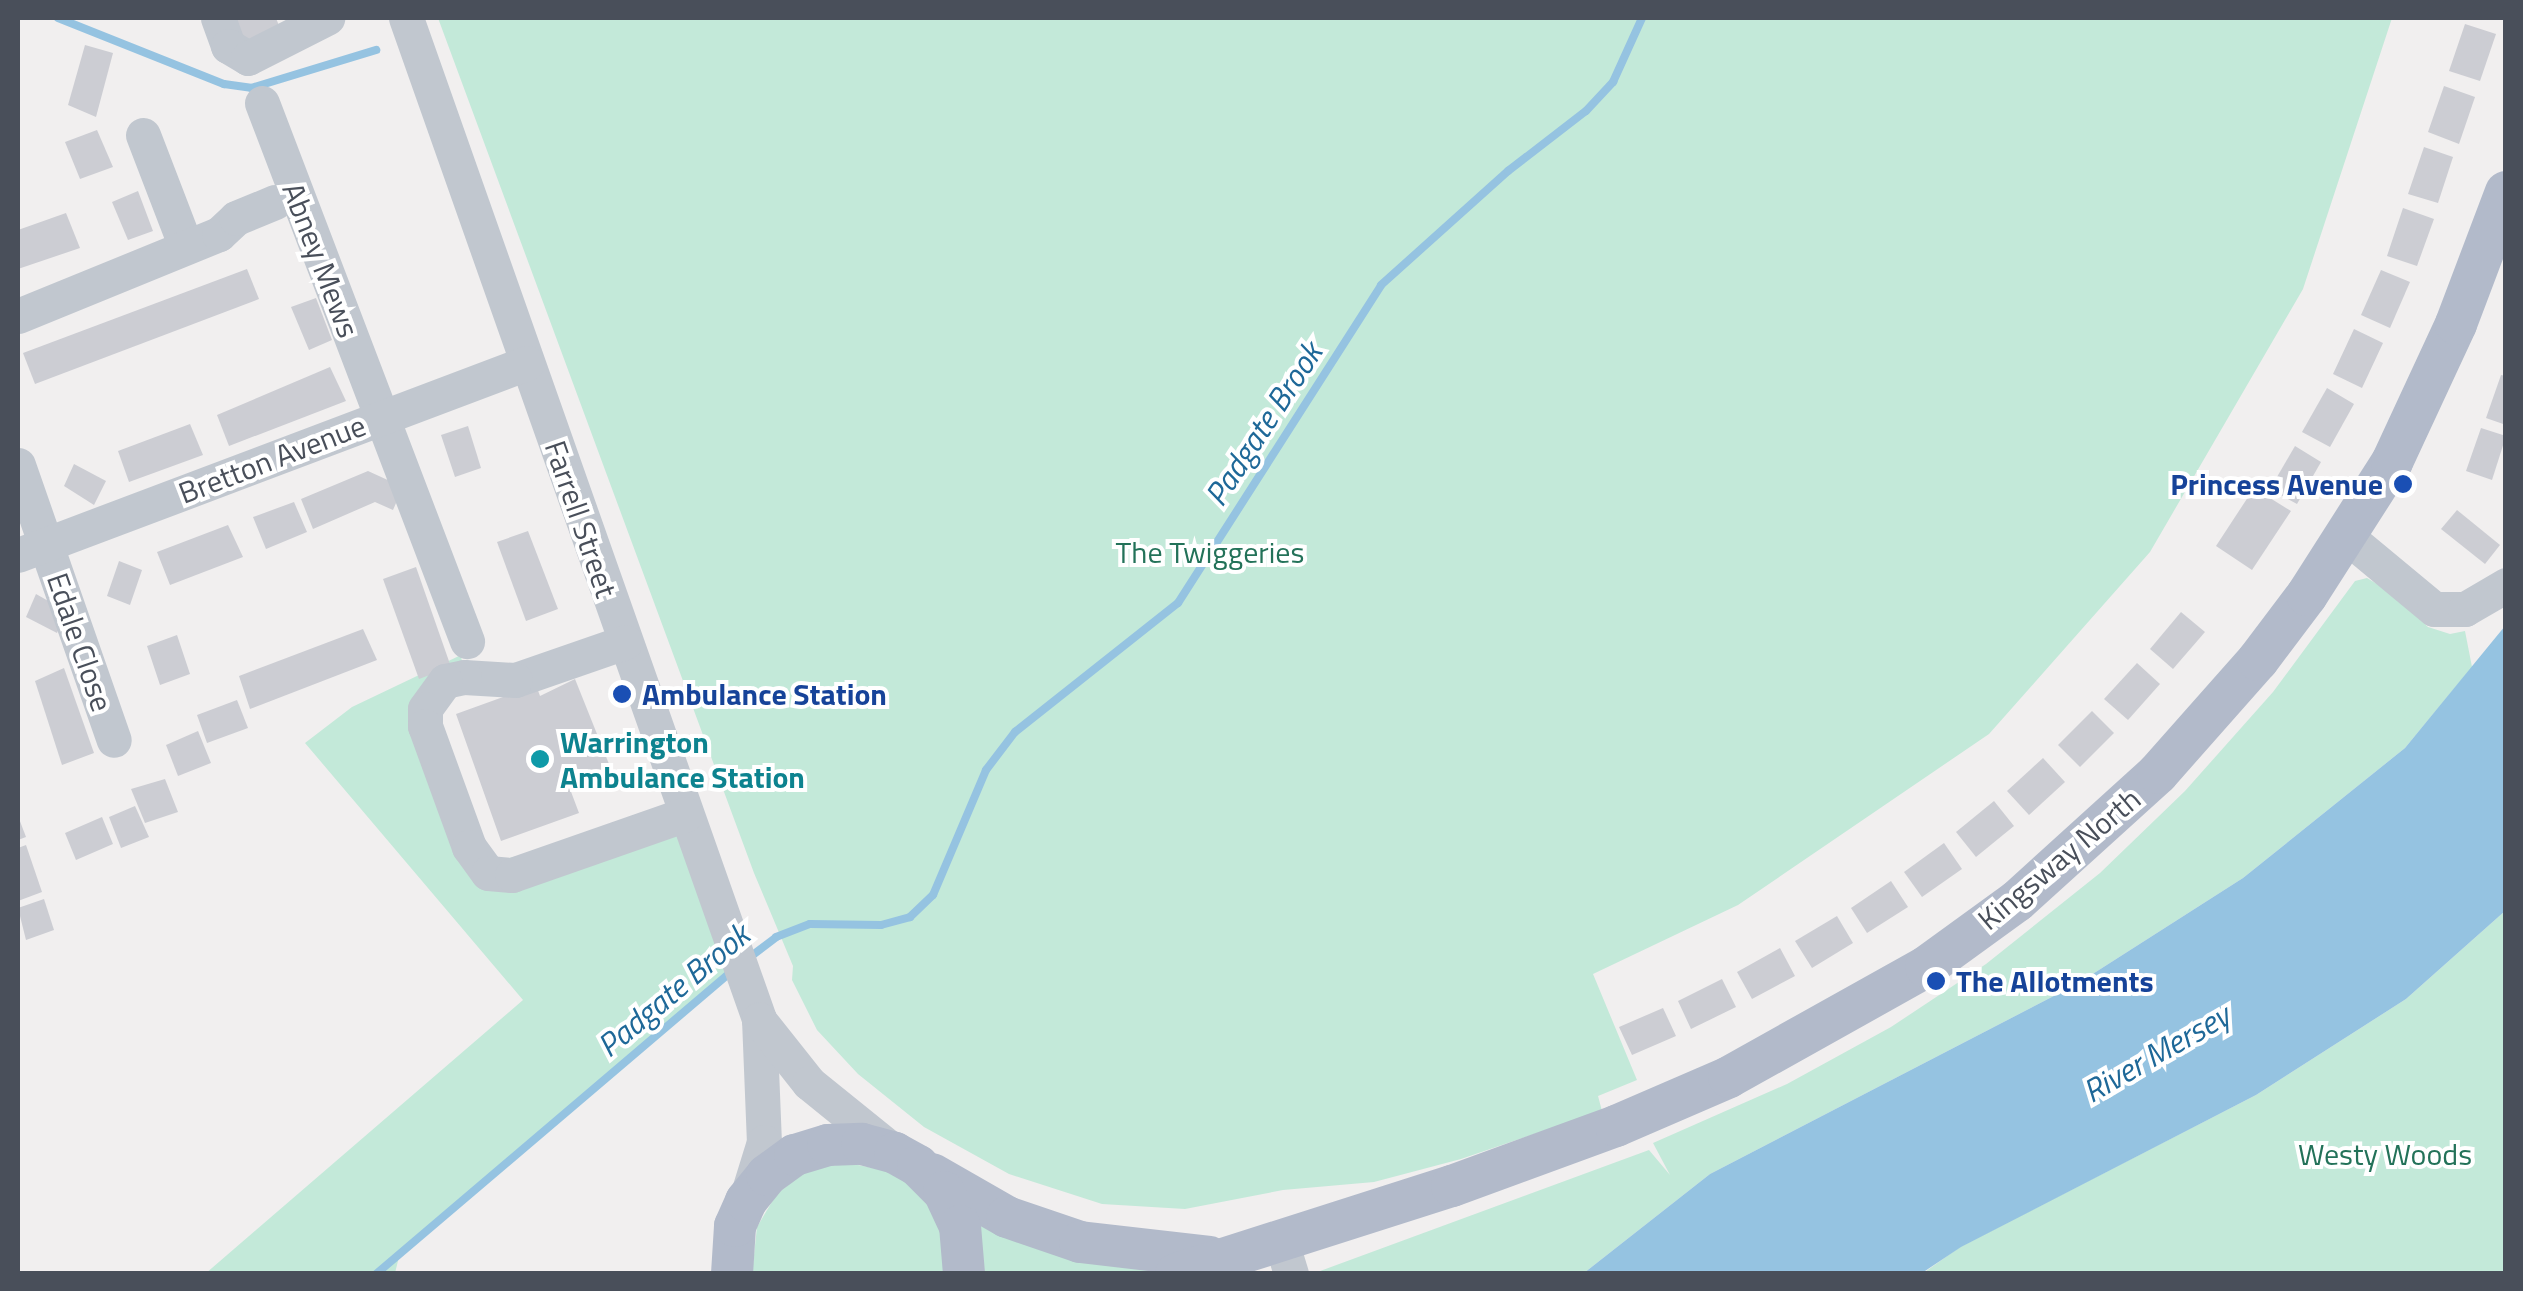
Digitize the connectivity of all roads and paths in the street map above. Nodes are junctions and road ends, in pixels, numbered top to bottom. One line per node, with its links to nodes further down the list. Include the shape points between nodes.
1 (218, 18): 2 (street, via 228,46 248,58)
2 (328, 18)
3 (406, 18): 10 (street, Farrell Street)
4 (262, 103): 11 (street, Abney Mews)
5 (143, 135): 8 (street)
6 (2506, 192): 13 (main road, Kingsway North, via 2425,392)
7 (275, 202): 8 (street)
8 (186, 248): 9 (street)
9 (18, 316)
10 (527, 363): 11 (street, Bretton Avenue); 17 (street, Farrell Street)
11 (380, 417): 14 (street, Bretton Avenue); 16 (street, Abney Mews)
12 (18, 464): 14 (street, Edale Close)
13 (2346, 536): 15 (street, via 2434,609 2465,609); 23 (main road, Kingsway North, via 2258,660 2158,773 2016,900 1926,966 1730,1077)
14 (32, 549): 18 (street, Edale Close)
15 (2506, 585)
16 (467, 641)
17 (624, 642): 19 (street, Farrell Street); 19 (street, via 515,680 445,681 425,709 425,726 469,848 488,873 512,875)
18 (114, 740)
19 (686, 814): 20 (street, Farrell Street)
20 (756, 1011): 21 (street, Farrell Street, via 810,1082); 22 (street, Farrell Street, via 764,1142)
21 (906, 1159): 22 (main road, via 862,1144 828,1144 767,1174); 24 (main road, Kingsway North, via 1008,1217 1080,1242); 27 (main road, via 944,1192 960,1226)
22 (741, 1213): 25 (main road); 26 (main road)
23 (1286, 1257): 24 (main road, Kingsway North)
24 (1224, 1258): 28 (main road, Kingsway North)
25 (718, 1274)
26 (732, 1274)
27 (964, 1274)
28 (1176, 1274)

